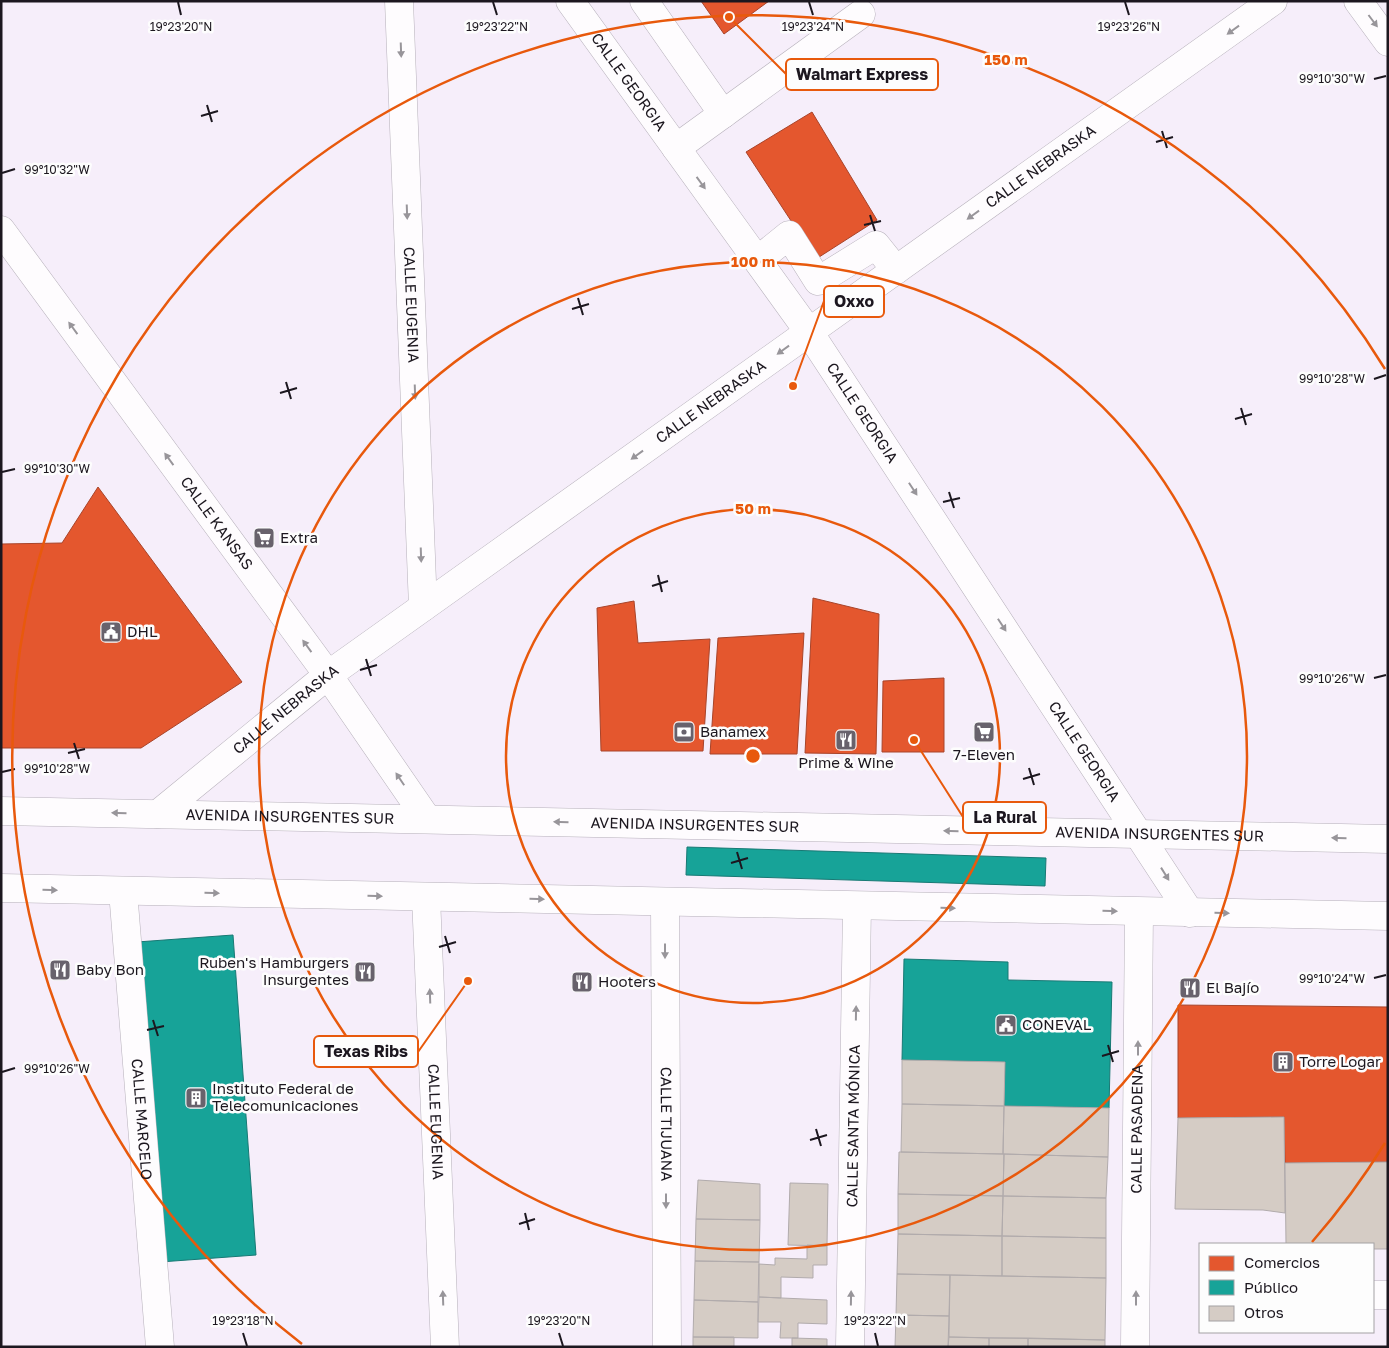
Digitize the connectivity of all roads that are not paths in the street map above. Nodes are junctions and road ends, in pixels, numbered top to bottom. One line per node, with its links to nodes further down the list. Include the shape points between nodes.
1 (399, 1): 14 (street, CALLE EUGENIA, one-way to 14)
2 (570, 1): 9 (street, CALLE GEORGIA)
3 (644, 1): 8 (street)
4 (1273, 1): 12 (street, CALLE NEBRASKA, one-way to 12)
5 (1358, 1): 7 (street, one-way to 7)
6 (861, 14): 8 (street)
7 (1388, 42)
8 (723, 114): 9 (street)
9 (676, 148): 11 (street, CALLE GEORGIA, one-way to 11)
10 (1, 230): 15 (street, CALLE KANSAS, one-way to 10)
11 (758, 260): 12 (street, via 789,235 818,280 876,245); 13 (street, CALLE GEORGIA)
12 (896, 270): 13 (street, CALLE NEBRASKA)
13 (809, 332): 14 (street, CALLE NEBRASKA, one-way to 14); 19 (street, CALLE GEORGIA, one-way to 19)
14 (423, 608): 15 (street, CALLE NEBRASKA)
15 (328, 675): 17 (street, CALLE NEBRASKA); 18 (street, CALLE KANSAS, one-way to 15)
16 (1, 811): 17 (street, AVENIDA INSURGENTES SUR, one-way to 16)
17 (158, 814): 18 (street, AVENIDA INSURGENTES SUR)
18 (427, 820): 19 (street, AVENIDA INSURGENTES SUR, one-way to 18)
19 (1140, 835): 20 (street, AVENIDA INSURGENTES SUR, one-way to 19); 27 (street, one-way to 27)
20 (1388, 839)
21 (1, 888): 22 (street, one-way to 22)
22 (122, 891): 23 (street, one-way to 23); 31 (street, CALLE MARCELO)
23 (426, 897): 24 (street, one-way to 24); 32 (street, CALLE EUGENIA, one-way to 23)
24 (665, 902): 25 (street); 33 (street, CALLE TIJUANA, one-way to 33)
25 (857, 906): 26 (street, one-way to 26); 34 (street, CALLE SANTA MÓNICA, one-way to 25)
26 (1139, 912): 27 (street); 35 (street, CALLE PASADENA, one-way to 26)
27 (1190, 913): 28 (street, one-way to 28)
28 (1388, 916)
29 (1374, 1295): 30 (street)
30 (1388, 1295)
31 (160, 1347)
32 (445, 1347)
33 (667, 1347)
34 (850, 1347)
35 (1136, 1347)

